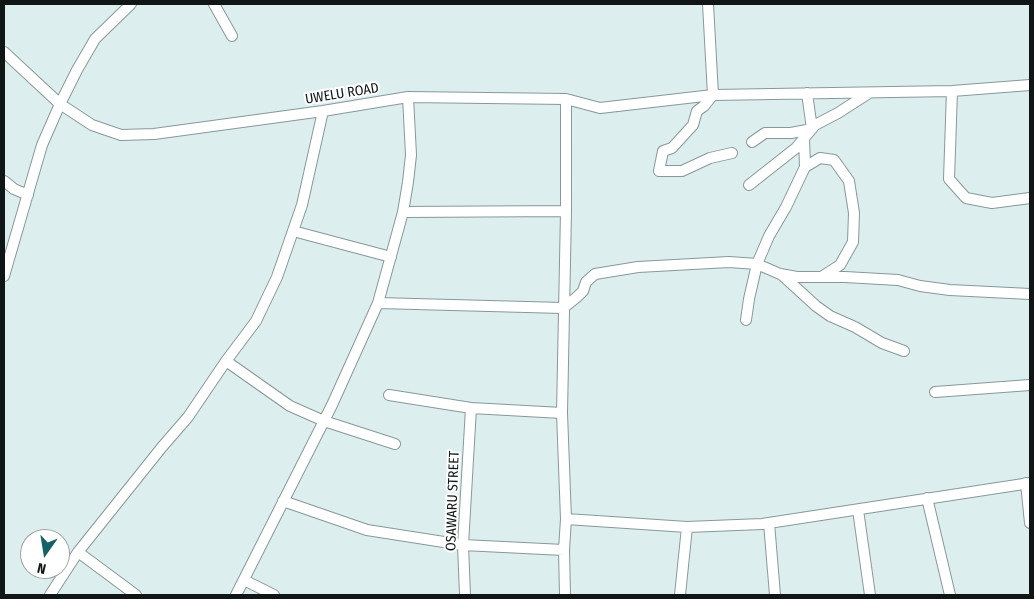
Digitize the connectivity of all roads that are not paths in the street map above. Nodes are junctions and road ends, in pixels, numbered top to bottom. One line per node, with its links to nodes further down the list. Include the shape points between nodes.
1 (131, 4): 13 (street, via 95,39)
2 (214, 4): 4 (street)
3 (708, 4): 10 (street)
4 (232, 36)
5 (4, 52): 13 (street, UWELU ROAD)
6 (1030, 85): 7 (street, UWELU ROAD)
7 (952, 91): 8 (street, UWELU ROAD); 23 (street, via 949,179 966,198 992,203)
8 (870, 92): 9 (street, UWELU ROAD); 15 (street)
9 (807, 93): 10 (street, UWELU ROAD); 15 (street)
10 (713, 95): 12 (street, UWELU ROAD, via 600,108); 18 (street, via 697,111 694,125 672,148 664,151 659,171 682,171 710,158)
11 (408, 97): 12 (street, UWELU ROAD); 14 (street, UWELU ROAD); 25 (street, via 411,155)
12 (566, 99): 24 (street)
13 (60, 104): 14 (street, UWELU ROAD, via 92,125 121,135 154,134); 22 (street, via 42,145)
14 (323, 111): 26 (street)
15 (812, 129): 16 (street); 17 (street, via 766,133)
16 (804, 139): 19 (street); 21 (street)
17 (752, 142)
18 (732, 153)
19 (805, 167): 28 (street); 31 (street, via 820,158 834,160 849,181 852,198 854,242 840,265)
20 (4, 181): 22 (street)
21 (749, 185)
22 (28, 195): 30 (street)
23 (1030, 198)
24 (566, 211): 25 (street); 34 (street)
25 (403, 212): 27 (street)
26 (293, 232): 27 (street); 37 (street, via 277,277 256,321)
27 (391, 256): 33 (street)
28 (757, 264): 29 (street); 34 (street, via 729,262 638,267 595,274 578,297); 35 (street)
29 (780, 274): 31 (street); 36 (street, via 830,316)
30 (4, 276)
31 (822, 277): 32 (street, via 898,280 950,290)
32 (1030, 294)
33 (378, 303): 34 (street); 43 (street)
34 (563, 308): 42 (street)
35 (746, 320)
36 (904, 351)
37 (226, 362): 43 (street, via 290,406); 55 (street, via 188,417)
38 (1030, 385): 39 (street)
39 (935, 392)
40 (389, 395): 41 (street)
41 (471, 408): 42 (street); 53 (street, OSAWARU STREET)
42 (562, 412): 49 (street)
43 (324, 421): 44 (street); 47 (street)
44 (395, 444)
45 (1028, 483): 46 (street); 51 (street)
46 (927, 498): 48 (street); 66 (street)
47 (283, 501): 53 (street, via 367,530); 56 (street)
48 (858, 510): 50 (street); 65 (street)
49 (566, 519): 52 (street); 54 (street)
50 (770, 523): 52 (street); 64 (street)
51 (1030, 523)
52 (687, 527): 63 (street)
53 (463, 545): 54 (street); 61 (street, OSAWARU STREET)
54 (564, 550): 62 (street)
55 (78, 552): 57 (street); 58 (street)
56 (244, 580): 59 (street); 60 (street)
57 (50, 595)
58 (136, 595)
59 (236, 595)
60 (274, 595)
61 (465, 595)
62 (565, 595)
63 (680, 595)
64 (776, 595)
65 (870, 595)
66 (950, 595)

